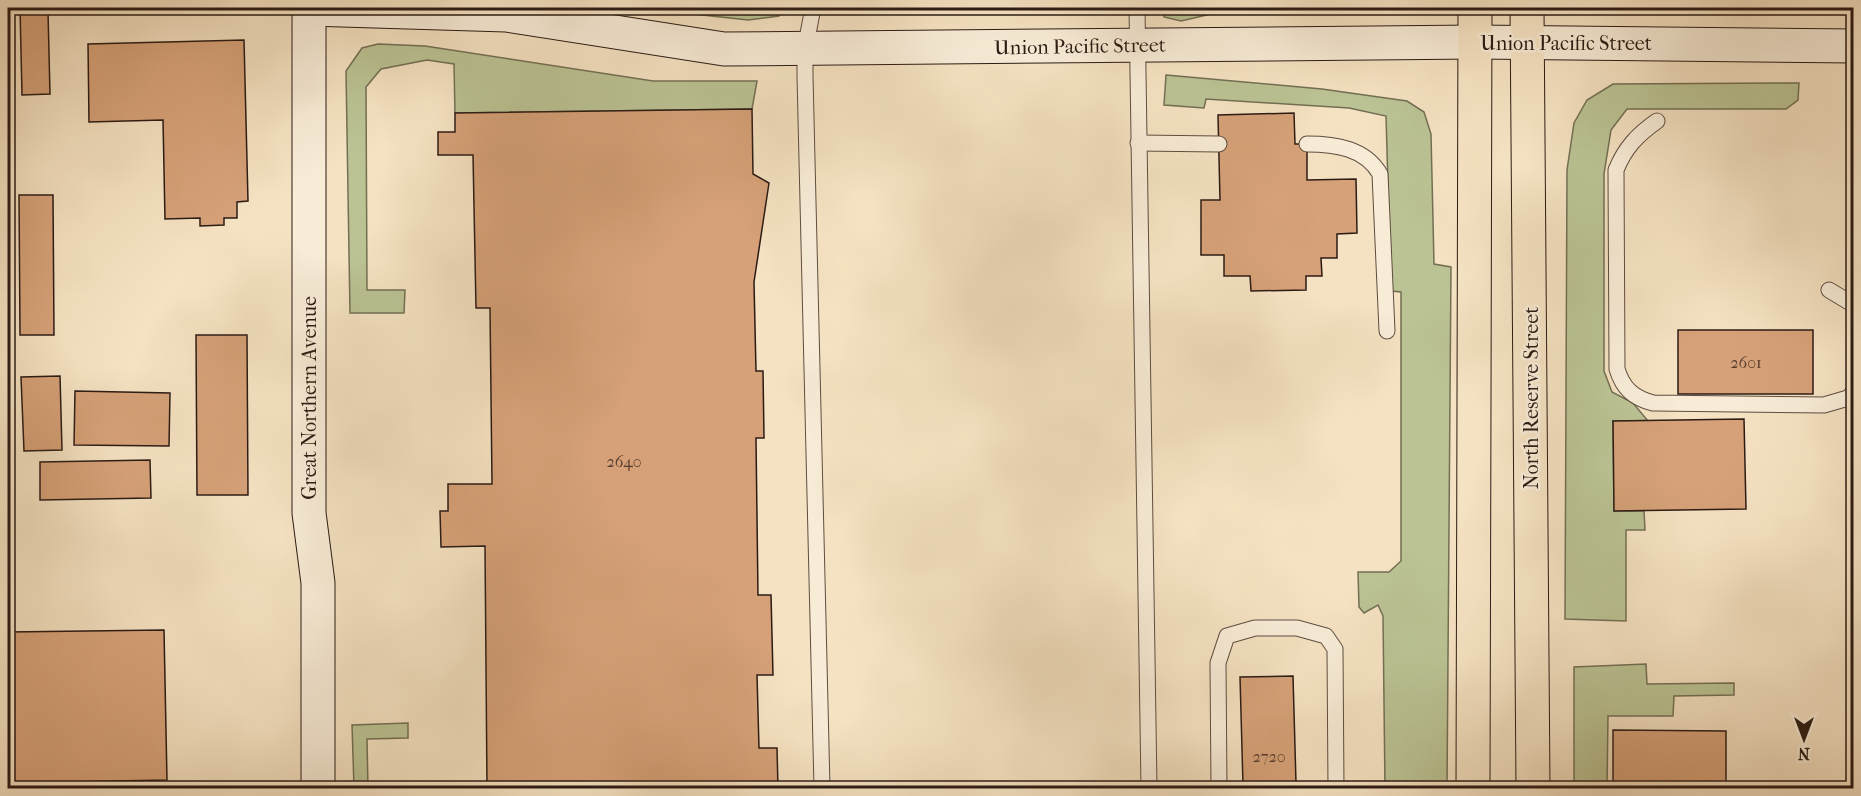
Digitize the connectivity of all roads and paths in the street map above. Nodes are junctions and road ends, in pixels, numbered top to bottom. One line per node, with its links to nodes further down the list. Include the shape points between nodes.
1 (309, 8): 10 (street, Union Pacific Street, via 506,15 724,49); 19 (street, Great Northern Avenue, via 309,513 318,583)
2 (813, 8): 10 (lane)
3 (1137, 8): 8 (lane)
4 (1474, 8): 6 (highway)
5 (1527, 8): 7 (highway, North Reserve Street)
6 (1474, 42): 7 (street, Union Pacific Street); 8 (street, Union Pacific Street); 24 (highway)
7 (1528, 42): 9 (street, Union Pacific Street); 25 (highway, North Reserve Street)
8 (1137, 45): 10 (street, Union Pacific Street); 12 (lane)
9 (1854, 46)
10 (805, 49): 20 (lane)
11 (1657, 121): 18 (lane, via 1630,143 1616,170 1617,369 1622,384 1638,399 1653,403 1824,405 1848,398)
12 (1138, 143): 13 (lane); 21 (lane)
13 (1219, 144)
14 (1307, 144): 17 (lane, via 1331,144 1355,152 1372,162 1380,174)
15 (1829, 290): 16 (lane)
16 (1854, 305)
17 (1387, 331)
18 (1854, 392)
19 (318, 789)
20 (822, 789)
21 (1149, 789)
22 (1219, 789): 23 (lane, via 1218,663 1227,636 1255,628 1297,628 1326,636 1335,649)
23 (1336, 789)
24 (1473, 789)
25 (1533, 789)

